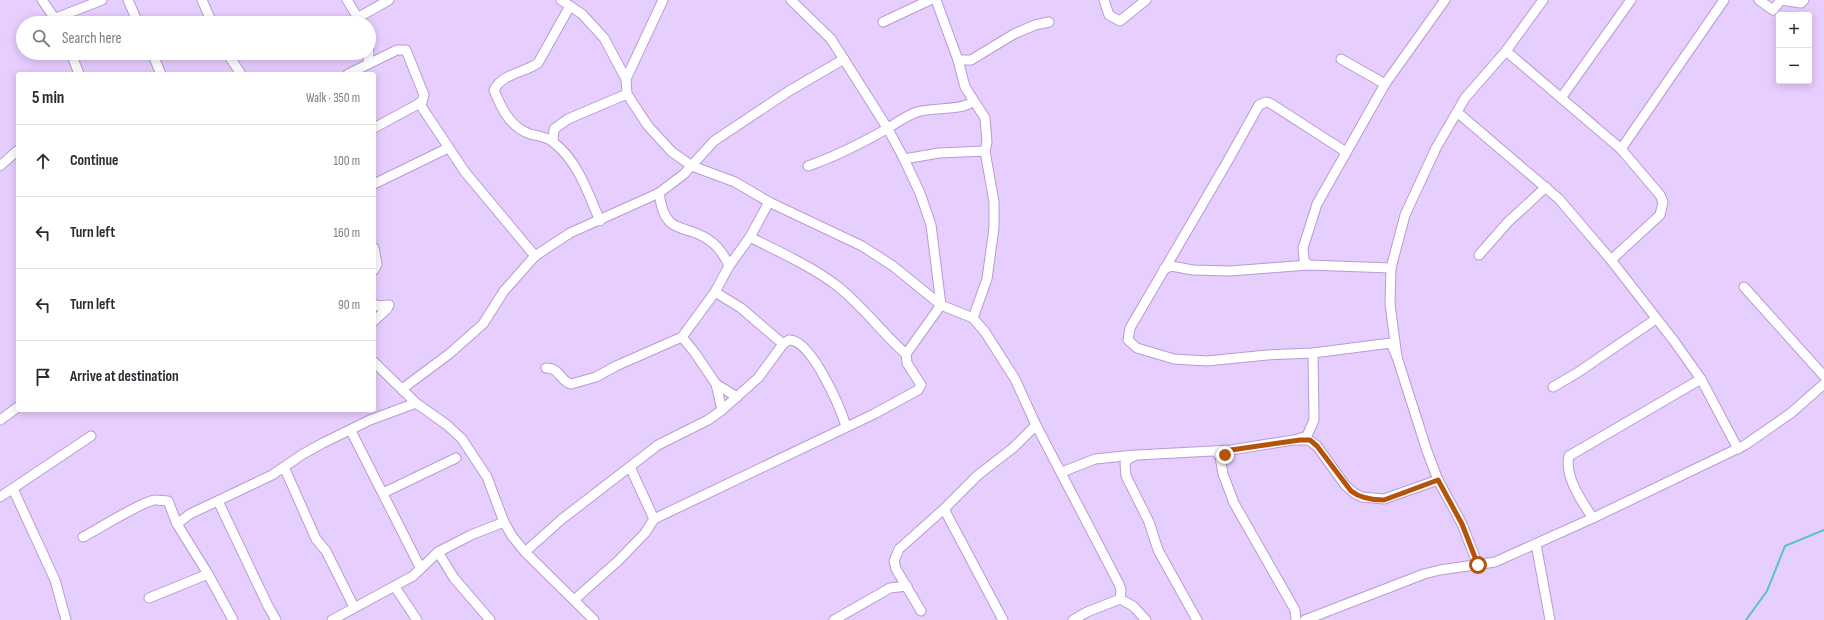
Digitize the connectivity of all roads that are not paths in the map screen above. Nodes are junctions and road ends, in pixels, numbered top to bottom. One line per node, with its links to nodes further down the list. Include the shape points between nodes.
1 (42, 0): 21 (street)
2 (102, 0): 22 (street)
3 (128, 0): 23 (street)
4 (202, 0): 24 (street)
5 (347, 0): 25 (street)
6 (389, 0): 26 (street)
7 (562, 0): 20 (street)
8 (663, 0): 42 (street)
9 (791, 0): 30 (street, via 831,39)
10 (930, 0): 27 (street)
11 (936, 0): 36 (street)
12 (1104, 0): 13 (street, via 1109,15 1120,21)
13 (1146, 0)
14 (1445, 0): 43 (street)
15 (1543, 0): 29 (street)
16 (1631, 0): 45 (street)
17 (1724, 0): 53 (street)
18 (1759, 0): 19 (street, via 1773,10 1781,0 1801,4)
19 (1804, 0)
20 (570, 6): 42 (street, via 582,14 604,38); 51 (street, via 538,63 505,78 494,90 515,126 524,132)
21 (54, 16)
22 (66, 16)
23 (135, 16)
24 (209, 16)
25 (356, 16)
26 (366, 16)
27 (882, 22)
28 (1049, 22): 36 (street, via 1014,34 971,60)
29 (1506, 52): 45 (street); 48 (street, via 1465,98)
30 (844, 59): 50 (street); 59 (street, via 789,91 714,141)
31 (1341, 59): 43 (street)
32 (73, 60): 38 (street)
33 (155, 60): 39 (street)
34 (232, 60): 40 (street)
35 (368, 60): 37 (street)
36 (958, 60): 46 (street, via 965,87)
37 (368, 64): 41 (street); 47 (street, via 397,50 406,50 424,94 422,102)
38 (78, 72)
39 (161, 72)
40 (240, 72)
41 (352, 72)
42 (626, 79): 44 (street)
43 (1385, 84): 56 (street)
44 (627, 94): 51 (street, via 568,119 554,129); 59 (street, via 658,138)
45 (1561, 98): 53 (street)
46 (973, 101): 50 (street, via 962,107 917,112); 54 (street, via 985,118 987,142)
47 (419, 103): 49 (street); 52 (street)
48 (1457, 112): 62 (street); 72 (street, via 1436,148 1405,215)
49 (376, 127)
50 (888, 129): 57 (street); 60 (street)
51 (552, 141): 65 (street, via 576,167)
52 (448, 148): 61 (street); 68 (street)
53 (1621, 149): 69 (street, via 1660,195 1663,209 1660,215)
54 (984, 151): 57 (street, via 939,153); 78 (street, via 990,175 994,228 987,279)
55 (16, 152): 58 (street)
56 (1346, 152): 70 (street, via 1317,204 1305,237 1302,254); 73 (street, via 1270,103 1258,104)
57 (904, 159): 76 (street, via 931,225)
58 (0, 166)
59 (692, 166): 63 (street); 64 (street, via 735,182)
60 (808, 166)
61 (376, 183)
62 (1546, 187): 67 (street, via 1508,222); 69 (street)
63 (659, 193): 65 (street); 71 (street, via 662,209 670,222 712,241 725,256)
64 (769, 202): 66 (street); 76 (street, via 862,246 893,266)
65 (600, 221): 68 (street, via 570,233)
66 (750, 237): 71 (street); 86 (street, via 836,285)
67 (1479, 255)
68 (535, 256): 95 (street, via 504,291 483,324 449,354)
69 (1611, 260): 80 (street)
70 (1308, 265): 72 (street); 73 (street, via 1230,271 1192,270 1171,266)
71 (729, 266): 75 (street)
72 (1391, 268): 81 (street, via 1390,304)
73 (1164, 269): 85 (street, via 1128,333 1128,340 1137,348 1174,359 1207,361)
74 (1744, 288): 90 (street)
75 (715, 292): 82 (street); 84 (street, via 741,308)
76 (941, 305): 78 (street); 86 (street)
77 (376, 306): 79 (street, via 389,306)
78 (973, 318): 101 (street, via 985,332 1015,380)
79 (376, 319)
80 (1656, 319): 91 (street); 94 (street, via 1577,374)
81 (1394, 334): 83 (street, via 1391,335); 87 (street)
82 (682, 337): 89 (street, via 596,376 572,384 555,369); 92 (street)
83 (1391, 343): 85 (street); 87 (street)
84 (783, 344): 96 (street, via 760,375); 102 (street, via 789,340 797,342 819,367 836,398)
85 (1313, 353): 105 (street, via 1314,420 1307,436)
86 (906, 354): 102 (street, via 907,363 920,385 918,390)
87 (1397, 357): 115 (street)
88 (376, 364): 95 (street)
89 (546, 368)
90 (1824, 376)
91 (1701, 379): 106 (street); 121 (street, via 1570,456 1569,472)
92 (716, 384): 96 (street); 99 (street)
93 (1824, 384): 106 (street, via 1760,436)
94 (1553, 387)
95 (402, 389): 97 (street)
96 (737, 398): 99 (street)
97 (416, 403): 103 (street, via 370,420); 123 (street, via 447,425 466,445 487,477)
98 (16, 409): 100 (street)
99 (722, 410): 113 (street, via 708,420 658,445)
100 (0, 420)
101 (1036, 425): 114 (street); 120 (street, via 1013,448 978,475)
102 (846, 426): 122 (street)
103 (351, 431): 112 (street, via 303,454); 117 (street)
104 (91, 436): 116 (street)
105 (1293, 440): 107 (street); 115 (street, via 1310,440 1345,485 1362,497 1384,500)
106 (1738, 449): 121 (street)
107 (1231, 450): 108 (street); 111 (street)
108 (1215, 451): 109 (street); 111 (street)
109 (1138, 455): 114 (street, via 1094,458); 150 (street, via 1128,459 1125,464 1126,476 1149,522 1158,550)
110 (456, 458): 117 (street)
111 (1221, 461): 151 (street, via 1234,503 1295,610)
112 (284, 467): 119 (street); 137 (street, via 316,539 326,551)
113 (630, 467): 122 (street); 128 (street, via 562,519)
114 (1062, 472): 135 (street, via 1120,584)
115 (1438, 480): 129 (street, via 1462,524)
116 (13, 489): 118 (street); 139 (street, via 55,580)
117 (383, 493): 130 (street)
118 (0, 498)
119 (218, 501): 124 (street, via 190,514); 141 (street)
120 (944, 509): 132 (street, via 895,554 896,569); 147 (street)
121 (1593, 518): 126 (street)
122 (654, 519): 136 (street, via 645,533 619,560)
123 (504, 522): 127 (street); 128 (street)
124 (177, 524): 125 (street, via 168,502 156,500 119,516 102,528); 131 (street)
125 (82, 537)
126 (1536, 544): 129 (street, via 1495,562); 153 (street)
127 (438, 552): 130 (street); 144 (street, via 454,578)
128 (525, 552): 136 (street)
129 (1478, 565): 152 (street, via 1424,574)
130 (420, 567): 133 (street, via 413,576)
131 (208, 574): 134 (street); 140 (street)
132 (907, 586): 138 (street); 146 (street, via 890,588)
133 (395, 587): 137 (street); 143 (street)
134 (149, 598)
135 (1120, 599): 148 (street); 149 (street, via 1133,606)
136 (574, 600): 145 (street)
137 (354, 607): 142 (street)
138 (921, 612)
139 (66, 620)
140 (233, 620)
141 (276, 620)
142 (332, 620)
143 (417, 620)
144 (490, 620)
145 (594, 620)
146 (834, 620)
147 (1003, 620)
148 (1073, 620)
149 (1146, 620)
150 (1197, 620)
151 (1296, 620)
152 (1305, 620)
153 (1550, 620)

